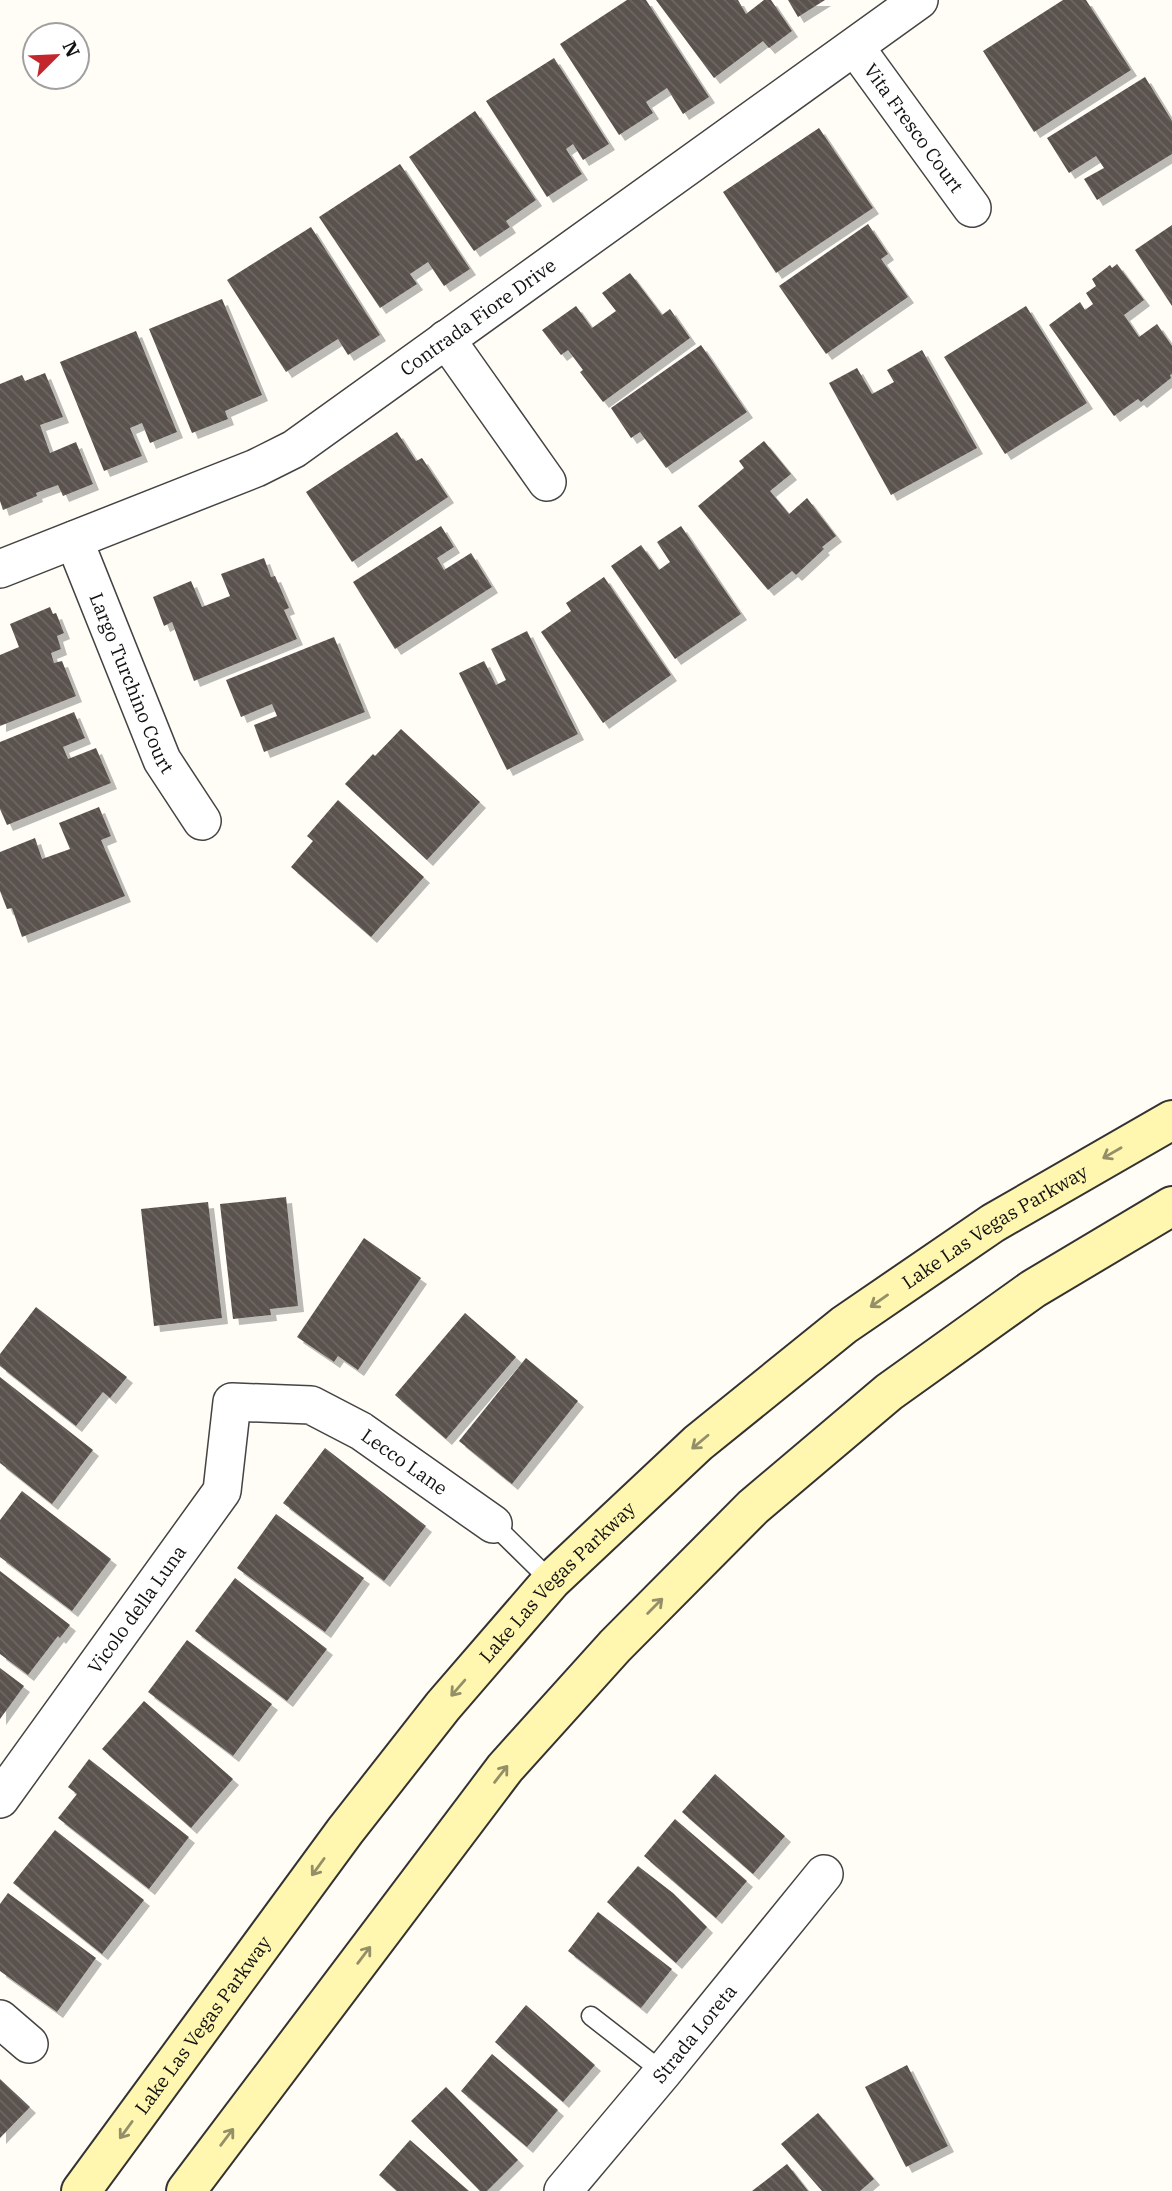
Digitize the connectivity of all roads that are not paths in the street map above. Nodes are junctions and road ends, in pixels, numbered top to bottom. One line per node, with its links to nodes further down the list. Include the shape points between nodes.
1 (919, 0): 2 (street, Contrada Fiore Drive)
2 (855, 47): 3 (street, Vita Fresco Court); 4 (street, Contrada Fiore Drive)
3 (972, 208)
4 (446, 339): 5 (street); 6 (street, Contrada Fiore Drive, via 294,449)
5 (547, 482)
6 (74, 540): 7 (street, Contrada Fiore Drive); 8 (street, Largo Turchino Court, via 162,760)
7 (0, 569)
8 (202, 821)
9 (1172, 1120): 13 (main road, Lake Las Vegas Parkway, one-way to 13, via 993,1223 844,1325 698,1443)
10 (1172, 1206): 21 (main road, one-way to 10, via 505,1768 615,1646 753,1507 889,1392 1033,1289)
11 (232, 1402): 12 (street, Lecco Lane, via 311,1405 362,1431); 14 (street, Vicolo della Luna, via 222,1491)
12 (493, 1524): 13 (lane, Lecco Lane)
13 (551, 1581): 20 (main road, Lake Las Vegas Parkway, one-way to 20, via 443,1706 345,1831)
14 (0, 1799)
15 (824, 1874): 19 (street, Strada Loreta)
16 (591, 2016): 19 (lane)
17 (0, 2018): 18 (street)
18 (29, 2044)
19 (663, 2072): 22 (street, Strada Loreta)
20 (81, 2191)
21 (186, 2191)
22 (563, 2191)

